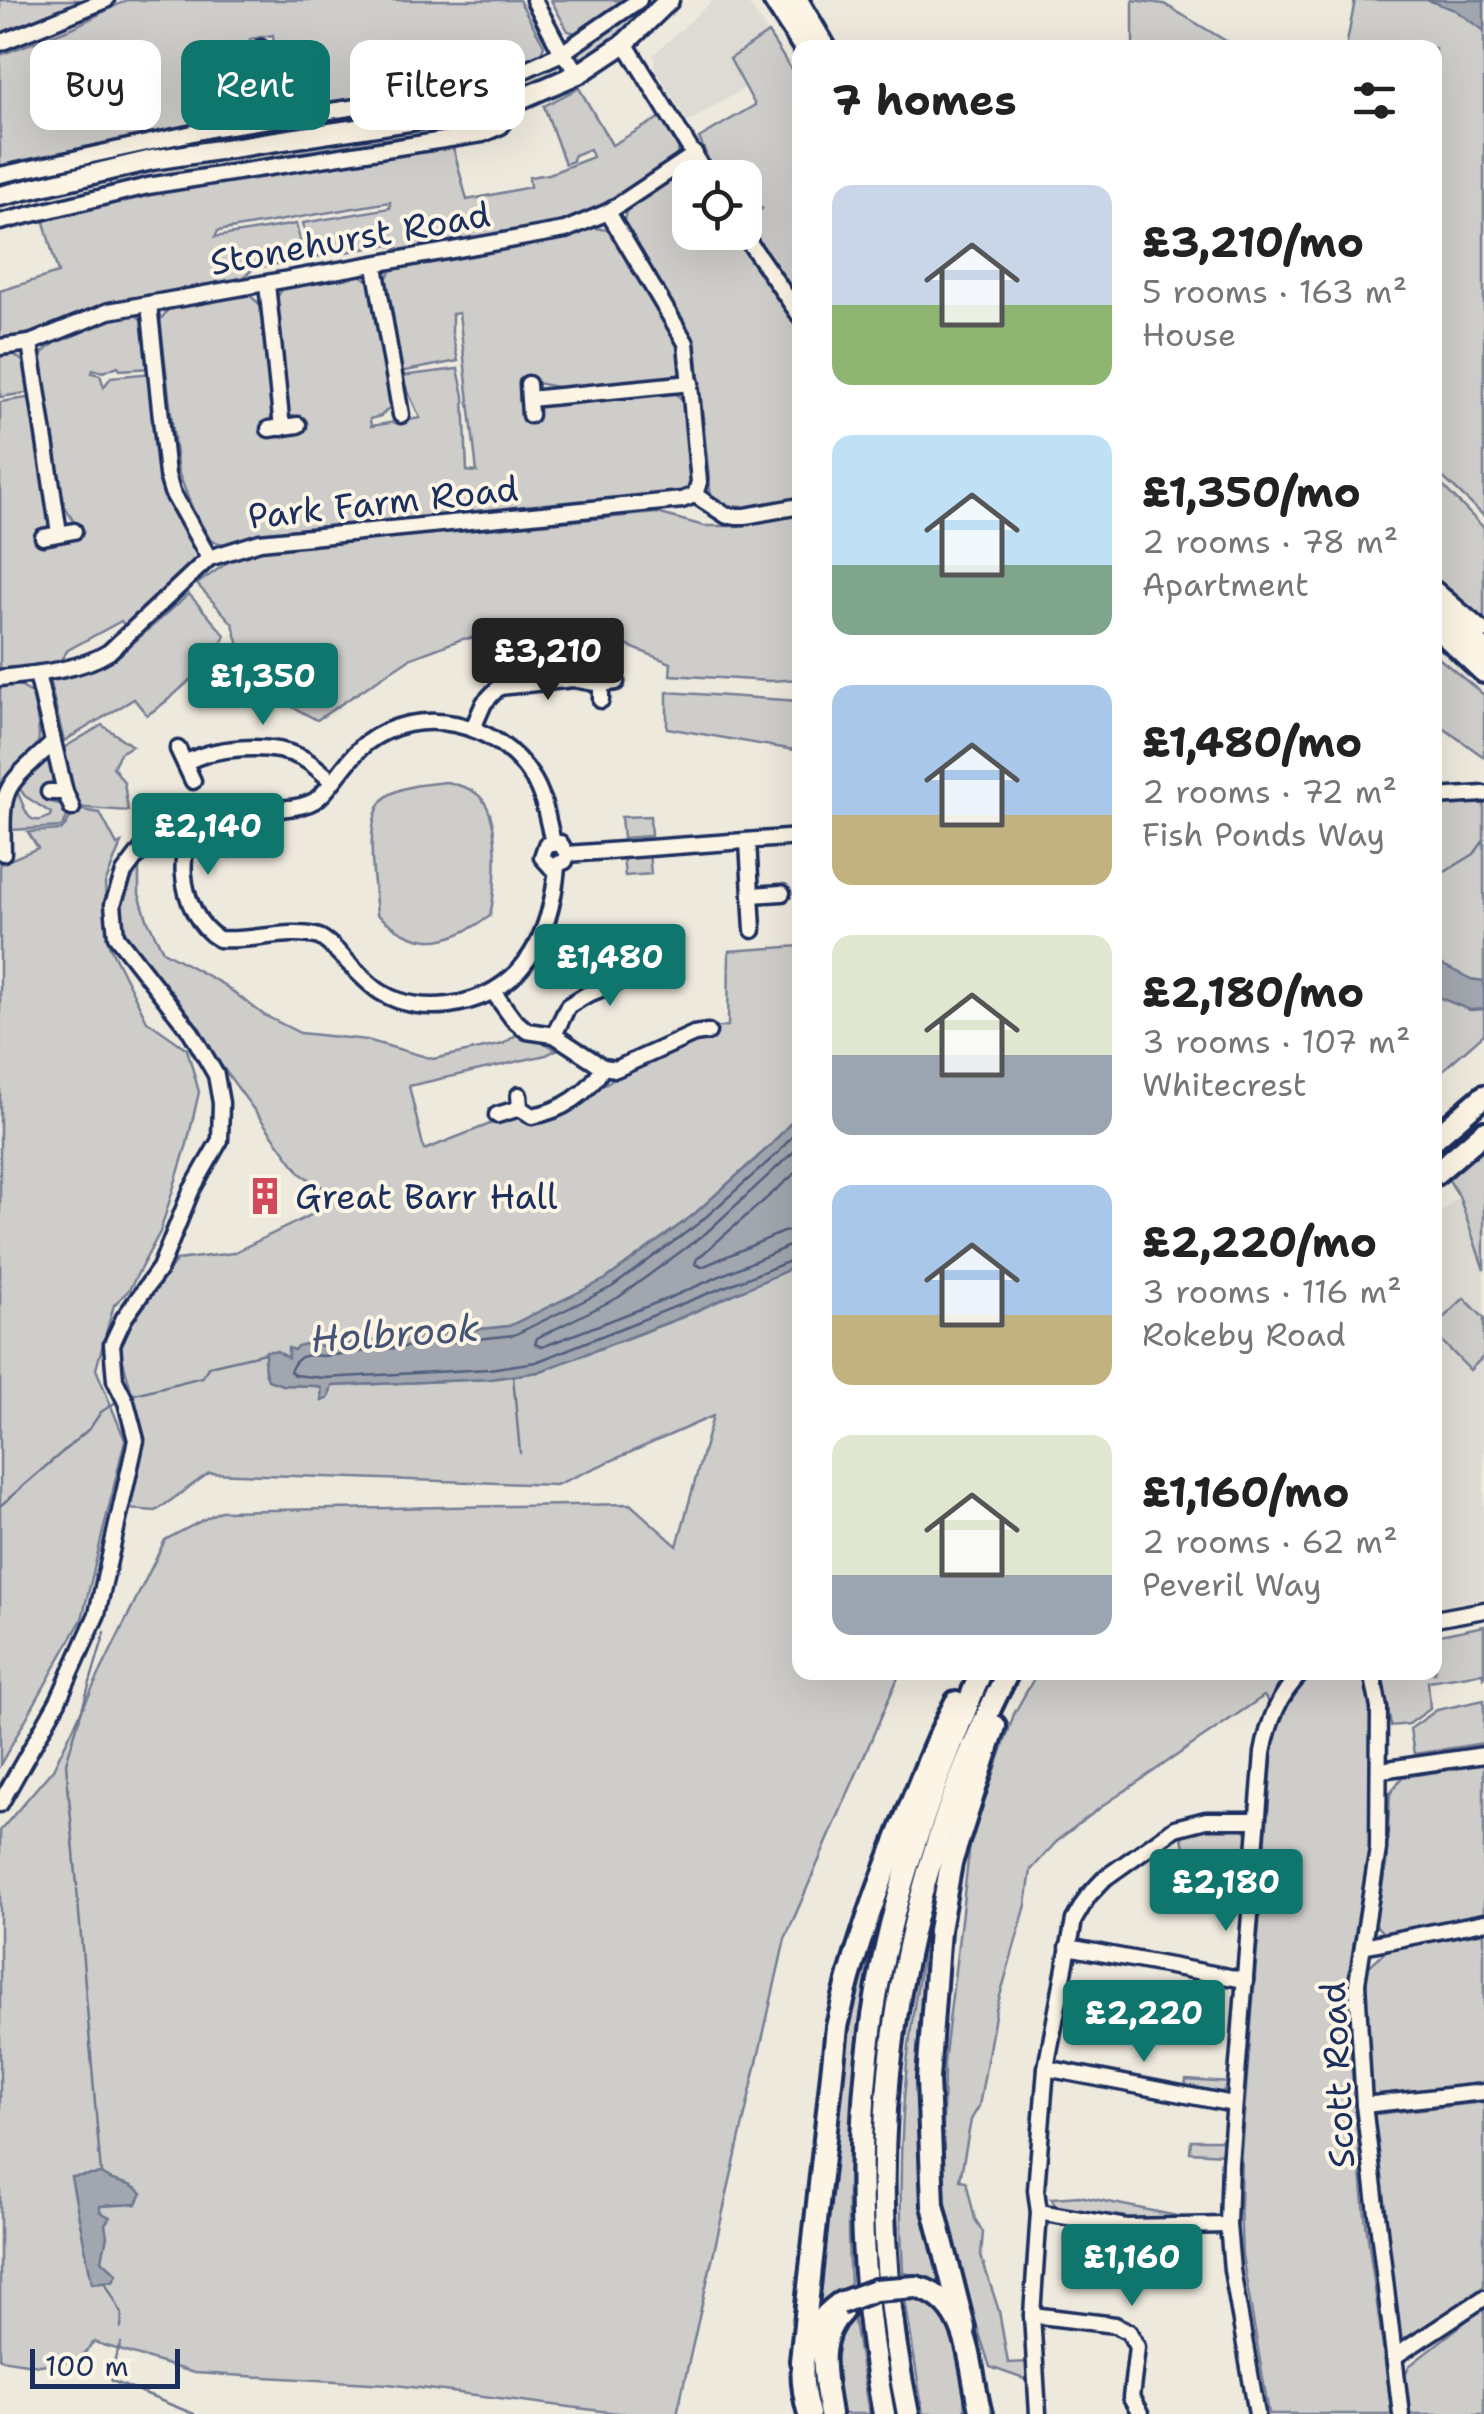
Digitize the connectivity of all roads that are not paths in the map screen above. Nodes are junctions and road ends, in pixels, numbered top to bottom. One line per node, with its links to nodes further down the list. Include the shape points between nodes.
1 (106, 0): 10 (street)
2 (534, 0): 11 (street)
3 (669, 0): 9 (main road)
4 (774, 0): 7 (highway)
5 (798, 0): 8 (highway)
6 (635, 3): 11 (street)
7 (799, 40)
8 (820, 40)
9 (625, 42): 12 (main road); 18 (street)
10 (0, 43)
11 (562, 53): 12 (street); 14 (street, via 504,79 437,96)
12 (580, 73): 13 (main road)
13 (525, 97)
14 (330, 111)
15 (209, 130): 20 (street)
16 (350, 130): 21 (main road, via 152,160)
17 (492, 130): 23 (street, via 148,186)
18 (695, 154): 19 (street); 22 (street, Stonehurst Road)
19 (698, 160)
20 (0, 175)
21 (0, 196)
22 (608, 212): 25 (street, Stonehurst Road, via 565,230); 31 (street, via 686,343)
23 (0, 222)
24 (754, 250): 28 (street)
25 (375, 266): 26 (street, Stonehurst Road); 33 (street)
26 (268, 284): 27 (street, Stonehurst Road); 34 (street, via 275,428)
27 (149, 304): 29 (street, Stonehurst Road, via 109,310); 38 (street, via 167,475)
28 (792, 304)
29 (30, 343): 30 (street, Stonehurst Road); 37 (street, via 66,532)
30 (0, 348)
31 (692, 383): 32 (street); 35 (street)
32 (529, 399)
33 (401, 416)
34 (298, 425)
35 (695, 494): 36 (street, via 727,516); 38 (street, Park Farm Road, via 260,542)
36 (792, 507)
37 (43, 536)
38 (208, 558): 45 (street, Park Farm Road, via 96,661)
39 (1442, 595): 41 (street)
40 (1442, 611): 43 (highway)
41 (1484, 631)
42 (1442, 633): 44 (highway)
43 (1484, 650)
44 (1484, 672)
45 (37, 674): 46 (street, Park Farm Road); 49 (street)
46 (0, 678)
47 (606, 689): 48 (street, via 573,678 499,686)
48 (473, 728): 50 (street, via 442,721 398,726 368,742); 60 (street, via 520,760 534,779)
49 (53, 743): 53 (street); 61 (street, via 5,791)
50 (332, 780): 51 (street, via 296,754 227,749 182,756); 57 (street, via 308,804 216,810)
51 (193, 782)
52 (48, 792): 53 (street)
53 (65, 792): 56 (street)
54 (1484, 794): 55 (street)
55 (1442, 797)
56 (72, 808)
57 (198, 820): 69 (street, via 185,857 186,889 191,908 219,939 317,936 355,974 408,1004 433,1008); 88 (street, via 176,814 124,872 114,904 116,936 216,1074 220,1140 160,1268 112,1344 115,1380 136,1440 98,1614)
58 (792, 838): 59 (street)
59 (748, 841): 62 (street); 64 (street)
60 (553, 842): 62 (street, via 560,844); 62 (street, via 542,857 551,867)
61 (3, 854)
62 (562, 861): 69 (street, via 544,931 521,968)
63 (782, 893): 64 (street)
64 (751, 895): 65 (street)
65 (753, 930)
66 (628, 960): 68 (street)
67 (652, 968): 68 (street)
68 (635, 975): 71 (street, via 568,1006)
69 (494, 993): 71 (street, via 527,1031)
70 (698, 1029): 72 (street)
71 (554, 1035): 72 (street)
72 (603, 1068): 74 (street, via 562,1108 532,1116 520,1101)
73 (1484, 1096): 75 (highway)
74 (496, 1115)
75 (1442, 1132)
76 (1484, 1132): 77 (highway)
77 (1442, 1168)
78 (1484, 1610): 79 (street)
79 (1442, 1618)
80 (972, 1680): 105 (highway, via 933,1749 843,1998)
81 (974, 1680): 109 (highway, via 914,1843 870,2042 862,2212)
82 (1007, 1680): 110 (highway, via 939,1832 895,2013 886,2220)
83 (1008, 1680): 103 (highway, via 950,1863 928,2079 933,2205)
84 (1294, 1680): 89 (street, via 1270,1716)
85 (1374, 1680): 87 (street, Scott Road)
86 (1484, 1754): 87 (street)
87 (1381, 1770): 91 (street, Scott Road, via 1378,1849)
88 (0, 1804)
89 (1256, 1820): 92 (street, via 1191,1822 1144,1848 1088,1896); 93 (street)
90 (1484, 1922): 91 (street)
91 (1362, 1946): 97 (street, Scott Road, via 1357,1983)
92 (1068, 1948): 93 (street); 94 (street)
93 (1245, 1980): 96 (street)
94 (1046, 2068): 96 (street); 98 (street)
95 (1484, 2092): 97 (street)
96 (1234, 2104): 99 (street)
97 (1364, 2105): 104 (street, Scott Road)
98 (1039, 2212): 99 (street, via 1126,2227); 102 (street)
99 (1228, 2225): 115 (street)
100 (1484, 2298): 104 (street)
101 (842, 2306): 103 (highway, bridge, via 875,2290 916,2286 942,2299); 105 (highway, via 812,2330); 108 (highway, via 824,2342)
102 (1032, 2315): 113 (street); 114 (street, via 1130,2332 1136,2348 1131,2398)
103 (964, 2328): 106 (highway)
104 (1394, 2357): 116 (street, Scott Road)
105 (800, 2361): 107 (highway)
106 (972, 2383): 111 (highway); 112 (highway)
107 (807, 2411)
108 (830, 2414)
109 (884, 2414)
110 (908, 2414)
111 (973, 2414)
112 (981, 2414)
113 (1038, 2414)
114 (1140, 2414)
115 (1257, 2414)
116 (1401, 2414)

